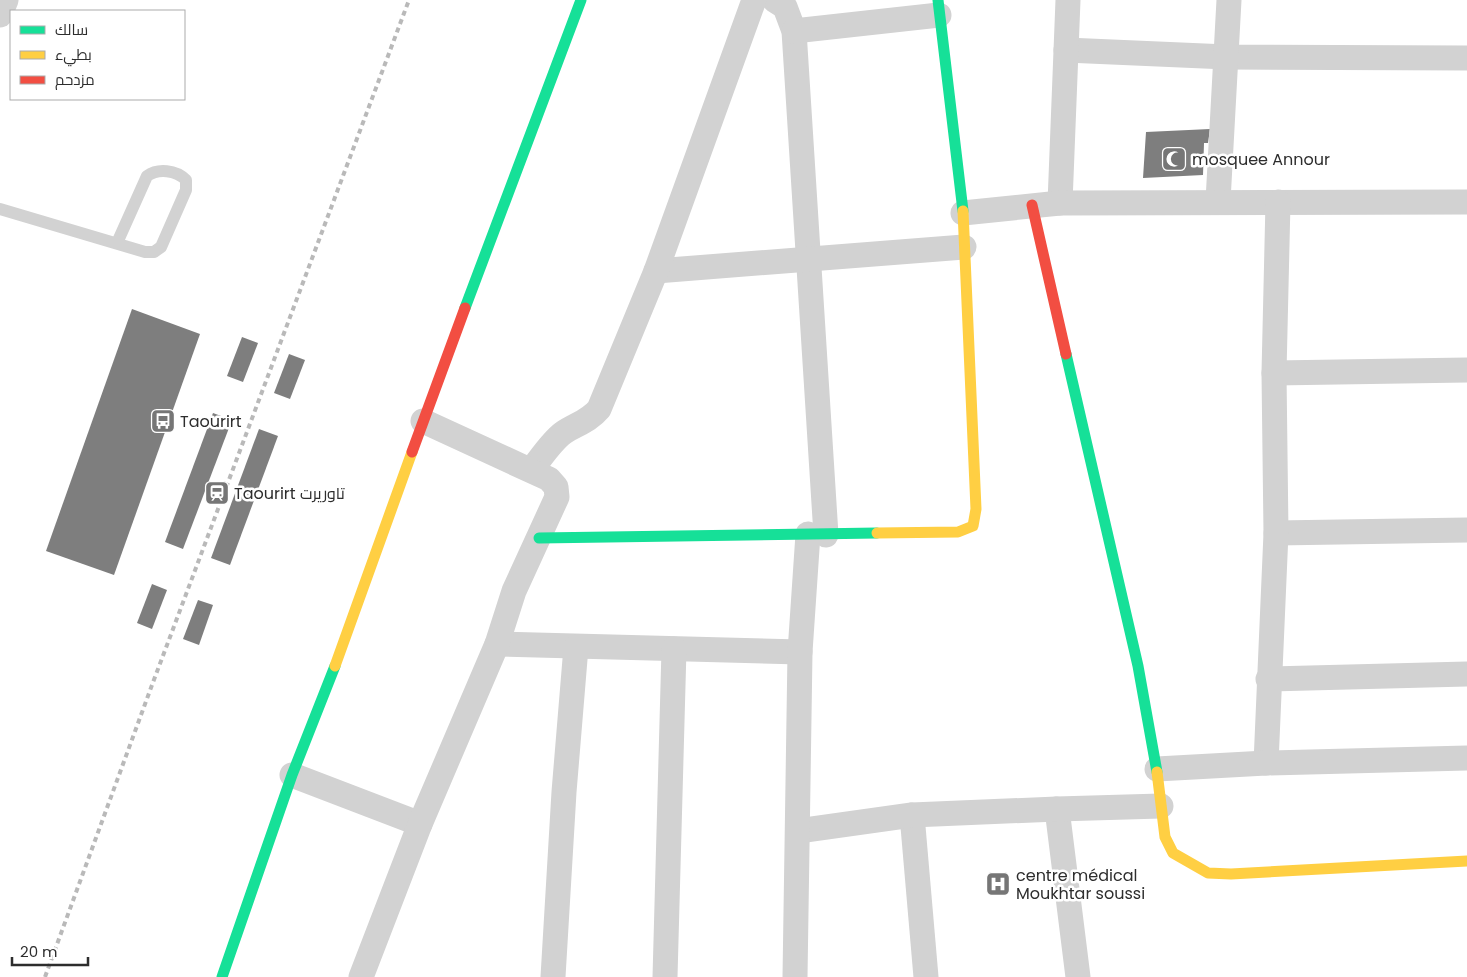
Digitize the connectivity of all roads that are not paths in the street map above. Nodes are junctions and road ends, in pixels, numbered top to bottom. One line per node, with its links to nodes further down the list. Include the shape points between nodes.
1 (6, 0): 8 (street)
2 (580, 0): 26 (street)
3 (754, 0): 23 (street)
4 (774, 0): 9 (street, via 785,7)
5 (1068, 0): 10 (street)
6 (1229, 0): 11 (street)
7 (938, 8): 9 (street); 19 (street)
8 (0, 15)
9 (794, 31): 22 (street)
10 (1066, 50): 11 (street); 16 (street)
11 (1227, 57): 12 (street); 13 (street)
12 (1467, 58)
13 (1218, 201): 14 (street); 16 (street)
14 (1278, 202): 15 (street); 25 (street)
15 (1467, 202)
16 (1060, 203): 17 (street)
17 (1032, 205): 19 (street); 40 (street, via 1138,666)
18 (0, 209): 20 (lane)
19 (963, 213): 21 (street)
20 (116, 243): 20 (lane, via 147,176 154,171 163,171 181,175 186,180 186,190 161,247 154,252 145,252)
21 (964, 247): 22 (street); 30 (street, via 976,509 973,526 958,532)
22 (809, 260): 23 (street); 30 (street)
23 (656, 271): 27 (street, via 599,409 593,416 564,432)
24 (1467, 370): 25 (street)
25 (1274, 373): 29 (street)
26 (423, 421): 27 (street); 41 (street)
27 (532, 470): 31 (street, via 549,478 558,497)
28 (1467, 530): 29 (street)
29 (1276, 533): 37 (street)
30 (817, 534): 31 (street); 35 (street)
31 (539, 538): 32 (street, via 514,591)
32 (497, 644): 33 (street); 45 (street)
33 (576, 647): 34 (street); 50 (street)
34 (674, 649): 35 (street); 51 (street)
35 (800, 652): 46 (street)
36 (1467, 674): 37 (street)
37 (1268, 679): 39 (street)
38 (1467, 758): 39 (street)
39 (1266, 763): 40 (street)
40 (1156, 769): 42 (street)
41 (292, 775): 45 (street); 48 (street)
42 (1160, 806): 43 (street); 47 (street, via 1165,837 1173,853 1208,873)
43 (1056, 809): 44 (street); 54 (street)
44 (912, 816): 46 (street); 53 (street)
45 (420, 824): 49 (street)
46 (798, 831): 52 (street)
47 (1467, 861)
48 (222, 977)
49 (360, 977)
50 (553, 977)
51 (664, 977)
52 (795, 977)
53 (926, 977)
54 (1078, 977)

